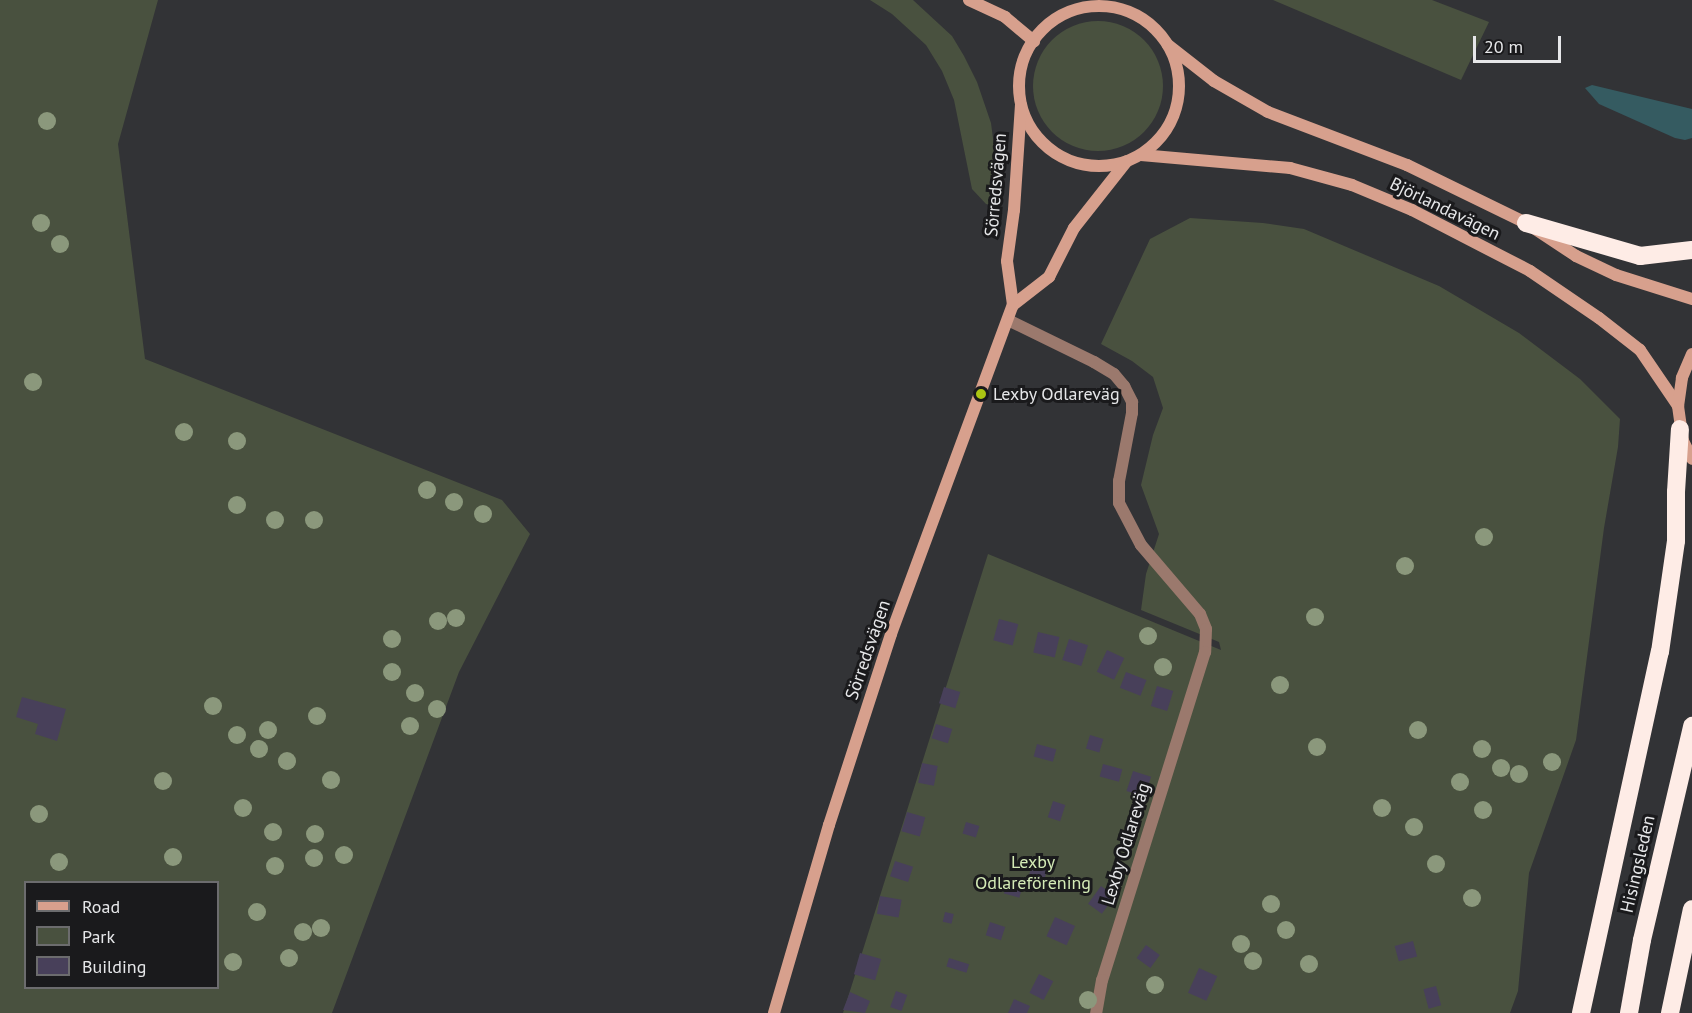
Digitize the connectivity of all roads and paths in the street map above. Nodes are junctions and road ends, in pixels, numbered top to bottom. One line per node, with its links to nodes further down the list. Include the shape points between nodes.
1 (969, 0): 4 (street, via 1005,17)
2 (1080, 0): 3 (street)
3 (1097, 7): 4 (street, via 1071,11 1054,20); 5 (street, via 1125,10 1142,18)
4 (1034, 41): 6 (street, via 1020,74)
5 (1168, 45): 7 (street, via 1179,78 1175,114 1167,130); 9 (street, Björlandavägen, via 1214,81 1268,112 1407,165)
6 (1021, 105): 8 (street, via 1043,144 1068,160 1097,166); 12 (street, Sörredsvägen, via 1014,210 1006,261)
7 (1141, 155): 8 (street); 15 (street, Björlandavägen, via 1290,168 1352,185 1412,210 1530,271 1599,318 1640,350)
8 (1127, 162): 12 (street, via 1074,228 1049,277)
9 (1526, 223): 10 (highway, via 1640,256); 11 (street, Björlandavägen, via 1576,256 1616,275)
10 (1692, 250)
11 (1692, 299)
12 (1013, 305): 13 (street, Sörredsvägen)
13 (1008, 320): 20 (street, Sörredsvägen, via 891,634); 21 (lane, Lexby Odlareväg, via 1094,362 1114,374 1124,386 1132,402 1132,413 1119,481 1119,503 1141,545 1200,614 1206,629 1205,652 1102,980)
14 (1692, 354): 15 (street, via 1682,378)
15 (1678, 406): 16 (street)
16 (1680, 429): 17 (street); 22 (highway, via 1677,541 1659,652)
17 (1692, 459)
18 (1692, 726): 23 (highway, Hisingsleden)
19 (1692, 909): 24 (highway)
20 (774, 1013)
21 (1096, 1013)
22 (1581, 1013)
23 (1629, 1013)
24 (1670, 1013)

